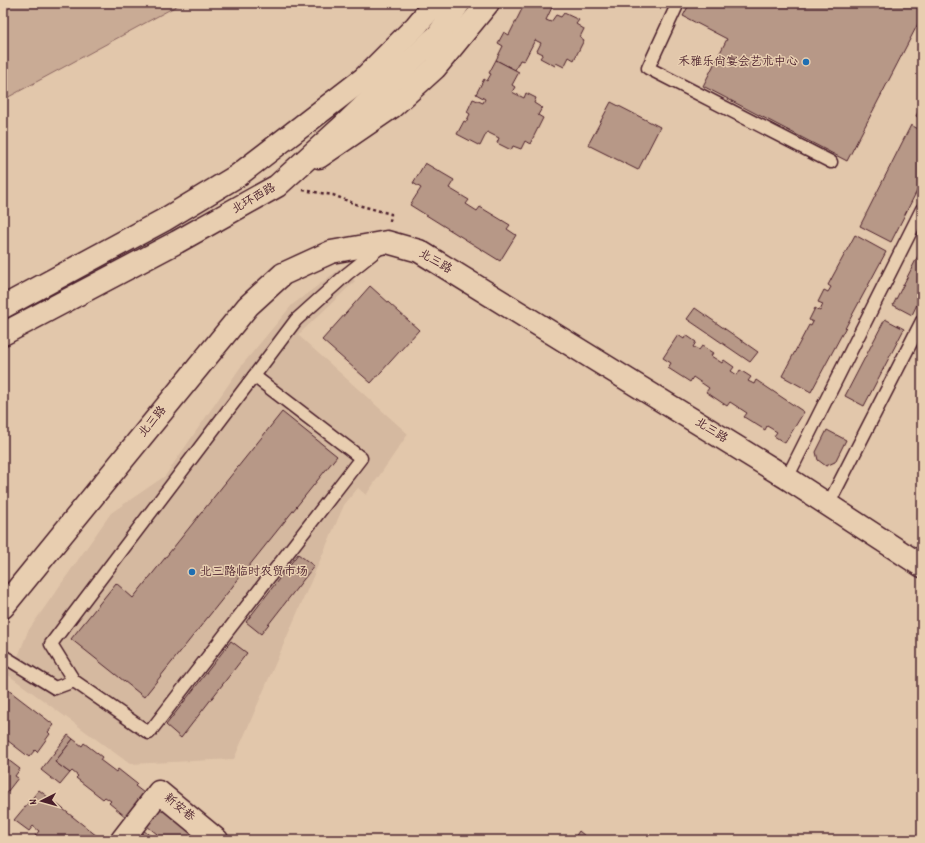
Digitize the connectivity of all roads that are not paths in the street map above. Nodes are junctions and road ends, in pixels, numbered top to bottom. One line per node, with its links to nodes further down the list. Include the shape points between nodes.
1 (435, 3): 9 (main road, via 416,26 362,79 237,176 164,220)
2 (459, 3): 6 (main road, 北环西路, via 438,35)
3 (488, 3): 6 (main road, via 435,68 392,107)
4 (678, 3): 5 (lane, via 648,68)
5 (830, 162)
6 (277, 186): 11 (main road, 北环西路)
7 (922, 209): 13 (lane)
8 (387, 242): 12 (lane, via 296,320); 13 (main road, 北三路, via 419,251); 16 (main road, 北三路, via 331,252 317,258 283,274 248,306)
9 (3, 307)
10 (922, 321): 14 (lane)
11 (3, 334)
12 (254, 376): 18 (lane, via 51,644); 18 (lane, via 361,458 150,733)
13 (787, 478): 14 (main road, 北三路)
14 (828, 505): 15 (main road, 北三路)
15 (922, 566)
16 (3, 607)
17 (3, 656): 18 (lane, via 55,688)
18 (74, 681)
19 (122, 840): 20 (main road, 新安巷, via 159,792)
20 (217, 840)

